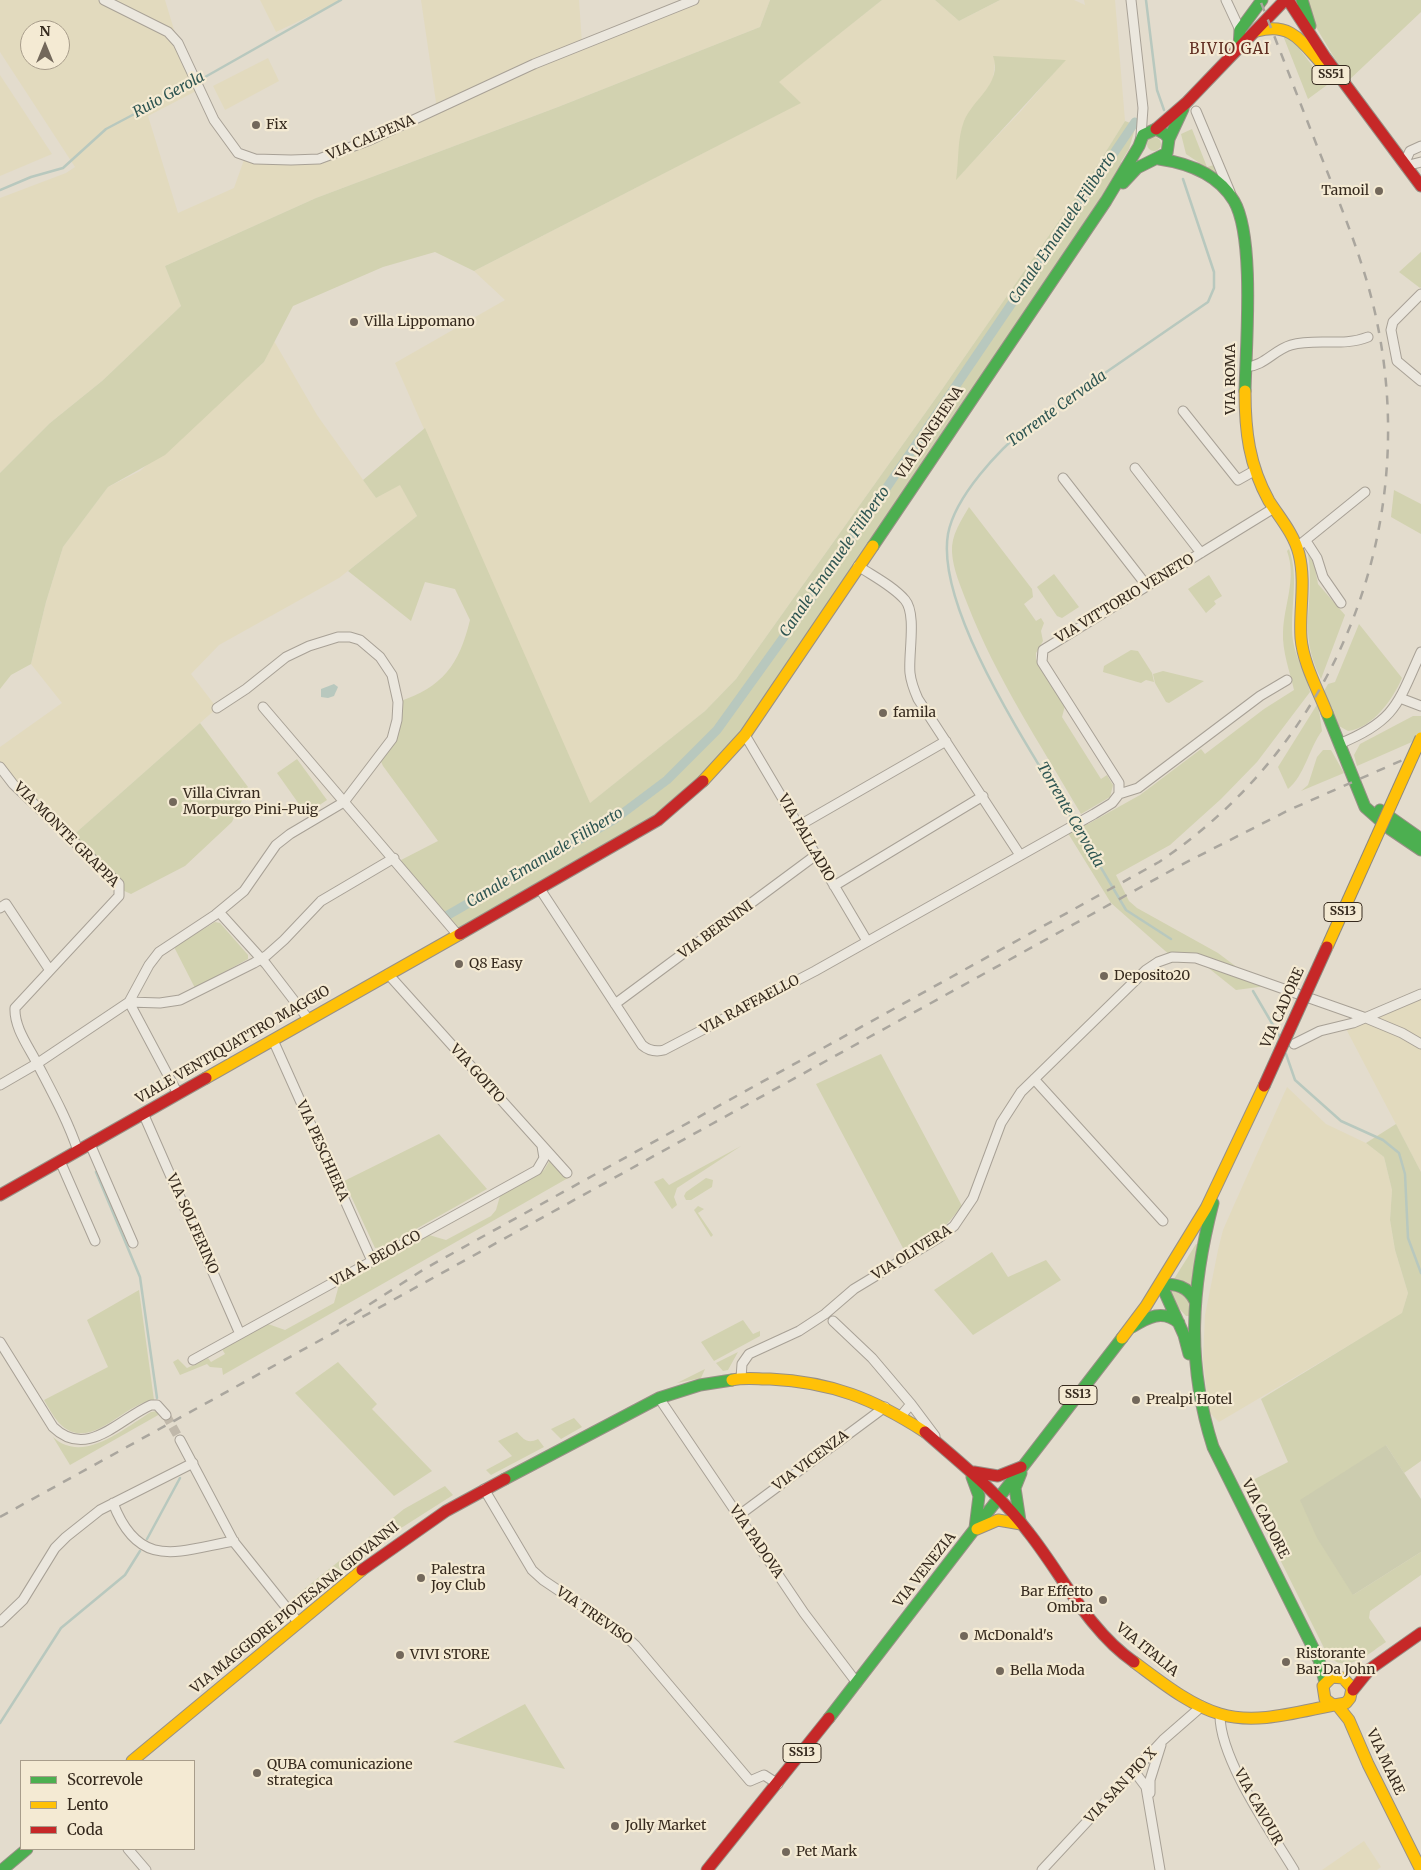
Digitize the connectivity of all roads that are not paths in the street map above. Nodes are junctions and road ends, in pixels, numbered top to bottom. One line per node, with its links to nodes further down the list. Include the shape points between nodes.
1 (104, 0): 2 (street, VIA CALPENA, via 168,32 178,43 214,120 238,153 255,159 320,159 370,140 542,60)
2 (694, 0)
3 (1131, 0): 13 (street)
4 (1226, 0): 8 (street)
5 (1262, 0): 8 (street)
6 (1302, 0): 11 (street)
7 (1283, 1): 9 (street, VIA LONGHENA); 11 (street, SS51)
8 (1240, 30): 10 (street)
9 (1253, 33): 10 (street, VIA LONGHENA); 11 (street, via 1271,27 1287,28)
10 (1239, 48): 12 (street, VIA LONGHENA)
11 (1323, 61): 18 (street, SS51)
12 (1186, 103): 15 (street, VIA LONGHENA); 17 (street, VIA LONGHENA)
13 (1143, 108): 15 (street); 16 (street)
14 (1196, 111): 26 (street, VIA ROMA)
15 (1154, 129): 16 (street, VIA LONGHENA); 17 (street, via 1164,132)
16 (1140, 141): 20 (street, via 1142,154); 25 (street, VIA LONGHENA)
17 (1169, 142): 20 (street, VIA LONGHENA, via 1167,153); 23 (street)
18 (1389, 145): 19 (street); 22 (street, SS51)
19 (1418, 147): 22 (street, via 1407,154)
20 (1157, 159): 23 (street); 25 (street, VIA LONGHENA, via 1137,168)
21 (1421, 162): 22 (street)
22 (1405, 165): 24 (street, SS51)
23 (1192, 167): 26 (street, via 1223,188)
24 (1421, 186)
25 (1106, 201): 39 (street, VIA LONGHENA)
26 (1234, 201): 29 (street, VIA ROMA, via 1244,239 1247,279)
27 (1421, 294): 30 (street, via 1392,322 1391,330 1397,361)
28 (1368, 337): 29 (street, via 1351,342 1293,344 1258,365)
29 (1246, 367): 33 (street, VIA ROMA, via 1246,429)
30 (1421, 381)
31 (1183, 411): 33 (street, via 1238,480)
32 (1136, 468): 38 (street)
33 (1254, 471): 36 (street, VIA ROMA)
34 (1063, 478): 40 (street)
35 (1365, 492): 37 (street)
36 (1274, 508): 37 (street, VIA ROMA); 38 (street, VIA VITTORIO VENETO)
37 (1302, 544): 41 (street, VIA ROMA, via 1317,558 1325,581); 51 (street, VIA ROMA, via 1302,647)
38 (1201, 553): 40 (street, VIA VITTORIO VENETO)
39 (858, 566): 48 (street, VIA LONGHENA); 50 (street, via 907,604 913,686)
40 (1146, 586): 54 (street, VIA VITTORIO VENETO, via 1048,645 1041,653 1044,665 1119,783)
41 (1341, 603)
42 (1421, 652): 44 (street)
43 (1286, 680): 54 (street, VIA RAFFAELLO, via 1138,788)
44 (1400, 698): 45 (street); 51 (street, via 1383,720)
45 (1421, 706)
46 (263, 707): 56 (street)
47 (217, 708): 56 (street, via 286,657 309,646 338,637 350,637 365,644 380,657 392,675 398,720 392,739)
48 (745, 735): 57 (street, VIA PALLADIO); 64 (street, VIA LONGHENA, via 705,779 666,814)
49 (1421, 738): 91 (street, VIA CADORE / SS13, bridge)
50 (946, 741): 55 (street); 57 (street)
51 (1339, 744): 53 (street, VIA ROMA)
52 (0, 767): 71 (street, VIA MONTE GRAPPA, via 13,784 120,889 119,896)
53 (1358, 789): 58 (street, VIA ROMA, via 1374,805); 59 (street, VIA ROMA, via 1365,807 1375,818)
54 (1119, 794): 61 (street, VIA RAFFAELLO, via 1112,803)
55 (983, 796): 61 (street); 63 (street)
56 (344, 802): 62 (street); 66 (street, via 276,845 251,884)
57 (800, 825): 60 (street, VIA PALLADIO)
58 (1421, 839)
59 (1421, 850)
60 (816, 855): 63 (street, VIA PALLADIO); 75 (street, VIA BERNINI)
61 (1020, 855): 69 (street, VIA RAFFAELLO)
62 (394, 858): 68 (street); 70 (street, via 320,901 284,940)
63 (834, 886): 69 (street, VIA PALLADIO)
64 (540, 888): 67 (street, VIA LONGHENA); 75 (street, VIA RAFFAELLO)
65 (0, 908): 71 (street, via 6,904)
66 (219, 912): 70 (street); 74 (street, via 159,952)
67 (480, 922): 68 (street, VIALE VENTIQUATTRO MAGGIO)
68 (458, 934): 72 (street, VIALE VENTIQUATTRO MAGGIO)
69 (867, 941): 75 (street, VIA RAFFAELLO, via 664,1050 647,1049 642,1045)
70 (261, 959): 74 (street, via 180,1000 160,1004); 77 (street)
71 (49, 970): 81 (street, VIA MONTE GRAPPA, via 15,1008 18,1027)
72 (388, 974): 77 (street, VIALE VENTIQUATTRO MAGGIO); 87 (street, VIA GOITO)
73 (1421, 994): 76 (street)
74 (129, 1002): 81 (street); 84 (street)
75 (615, 1004)
76 (1366, 1018): 79 (street, via 1320,1030); 80 (street, VIA OLIVERA); 82 (street, VIA OLIVERA, via 1196,958 1172,957 1146,970)
77 (309, 1020): 78 (street, VIALE VENTIQUATTRO MAGGIO)
78 (273, 1040): 84 (street, VIALE VENTIQUATTRO MAGGIO); 96 (street, VIA PESCHIERA)
79 (1294, 1044)
80 (1421, 1044)
81 (38, 1064): 83 (street); 88 (street, VIA MONTE GRAPPA)
82 (1034, 1079): 93 (street); 105 (street, VIA OLIVERA, via 1021,1092 1001,1123 973,1198 954,1226 854,1289 799,1331 749,1354 742,1364)
83 (0, 1085)
84 (178, 1094): 85 (street, VIALE VENTIQUATTRO MAGGIO)
85 (143, 1113): 86 (street, VIALE VENTIQUATTRO MAGGIO); 102 (street, VIA SOLFERINO)
86 (90, 1144): 88 (street, VIALE VENTIQUATTRO MAGGIO); 95 (street)
87 (542, 1146): 90 (street, VIA GOITO); 96 (street, VIA A. BEOLCO, via 544,1158 537,1170)
88 (78, 1151): 89 (street, VIALE VENTIQUATTRO MAGGIO)
89 (60, 1161): 92 (street, VIALE VENTIQUATTRO MAGGIO); 94 (street)
90 (567, 1173)
91 (1217, 1187): 97 (street, VIA CADORE / SS13); 98 (street, via 1200,1256)
92 (0, 1195)
93 (1164, 1221)
94 (95, 1240)
95 (133, 1243)
96 (372, 1261): 102 (street, VIA A. BEOLCO)
97 (1161, 1284): 98 (street, via 1184,1287); 100 (street, VIA VENEZIA / SS13); 101 (street)
98 (1195, 1301): 107 (street)
99 (833, 1321): 109 (street, via 872,1358)
100 (1130, 1328): 101 (street, via 1145,1318 1162,1315 1176,1320); 116 (street, VIA VENEZIA / SS13)
101 (1182, 1328): 107 (street)
102 (240, 1334): 104 (street, VIA A. BEOLCO)
103 (0, 1342): 111 (street, via 53,1427 66,1437 92,1439 151,1405 161,1407)
104 (193, 1360)
105 (741, 1378): 106 (street, VIA MAGGIORE PIOVESANA GIOVANNI); 108 (street, VIA MAGGIORE PIOVESANA GIOVANNI, via 700,1385)
106 (790, 1380): 110 (street, VIA ITALIA, via 835,1387)
107 (1197, 1388): 128 (street, VIA CADORE, via 1201,1414 1213,1447)
108 (659, 1398): 118 (street, VIA MAGGIORE PIOVESANA GIOVANNI); 121 (street, VIA PADOVA)
109 (911, 1404): 112 (street); 114 (street)
110 (885, 1407): 112 (street, VIA ITALIA); 121 (street, VIA VICENZA)
111 (166, 1415)
112 (901, 1416): 114 (street, VIA ITALIA)
113 (180, 1440): 115 (street)
114 (941, 1445): 117 (street, VIA ITALIA)
115 (192, 1463): 120 (street); 124 (street)
116 (1027, 1463): 117 (street, VIA ITALIA, via 999,1477 982,1476); 119 (street, VIA VENEZIA / SS13); 122 (street, VIA ITALIA, via 1015,1488)
117 (966, 1469): 119 (street, VIA ITALIA); 123 (street, VIA ITALIA, via 979,1492 980,1504)
118 (484, 1489): 126 (street, VIA MAGGIORE PIOVESANA GIOVANNI, via 380,1556); 144 (street, VIA TREVISO, via 532,1570 635,1645 750,1781 764,1775)
119 (999, 1498): 122 (street, VIA ITALIA); 123 (street, VIA VENEZIA / SS13)
120 (113, 1503): 124 (street, via 128,1531 153,1551 174,1552); 125 (street, via 92,1515 55,1548 23,1600)
121 (738, 1516): 131 (street, VIA PADOVA)
122 (1021, 1524): 123 (street, via 1004,1518); 135 (street, VIA ITALIA, via 1109,1641 1168,1687)
123 (974, 1531): 131 (street, VIA VENEZIA / SS13)
124 (234, 1540): 126 (street)
125 (0, 1622)
126 (298, 1622): 140 (street, VIA MAGGIORE PIOVESANA GIOVANNI)
127 (1421, 1633): 129 (street)
128 (1319, 1660): 130 (street, VIA CADORE); 132 (street, VIA CADORE)
129 (1370, 1669): 130 (street); 133 (street)
130 (1340, 1676): 132 (street); 133 (street, VIA CADORE, via 1350,1682)
131 (856, 1683): 144 (street, VIA VENEZIA / SS13)
132 (1324, 1686): 134 (street, VIA CADORE, via 1325,1699); 136 (street)
133 (1351, 1695): 134 (street); 138 (street, VIA MARE)
134 (1335, 1705): 136 (street, VIA ITALIA); 138 (street, VIA MARE)
135 (1202, 1706): 137 (street, VIA ITALIA); 139 (street, VIA SAN PIO X)
136 (1302, 1710): 137 (street, VIA ITALIA, via 1267,1717)
137 (1220, 1714): 153 (street, VIA CAVOUR, via 1224,1736 1241,1782)
138 (1349, 1720): 154 (street, VIA MARE)
139 (1163, 1740): 141 (street, VIA SAN PIO X); 143 (street)
140 (133, 1760)
141 (1142, 1762): 142 (street, VIA SAN PIO X); 143 (street, via 1150,1770)
142 (1134, 1772): 145 (street, via 1146,1787); 151 (street, VIA SAN PIO X)
143 (1150, 1780): 145 (street)
144 (778, 1784): 150 (street, VIA VENEZIA / SS13)
145 (1149, 1800): 152 (street)
146 (26, 1850): 148 (street)
147 (129, 1850): 149 (street)
148 (2, 1870)
149 (146, 1870)
150 (707, 1870)
151 (1042, 1870)
152 (1160, 1870)
153 (1294, 1870)
154 (1421, 1870)

